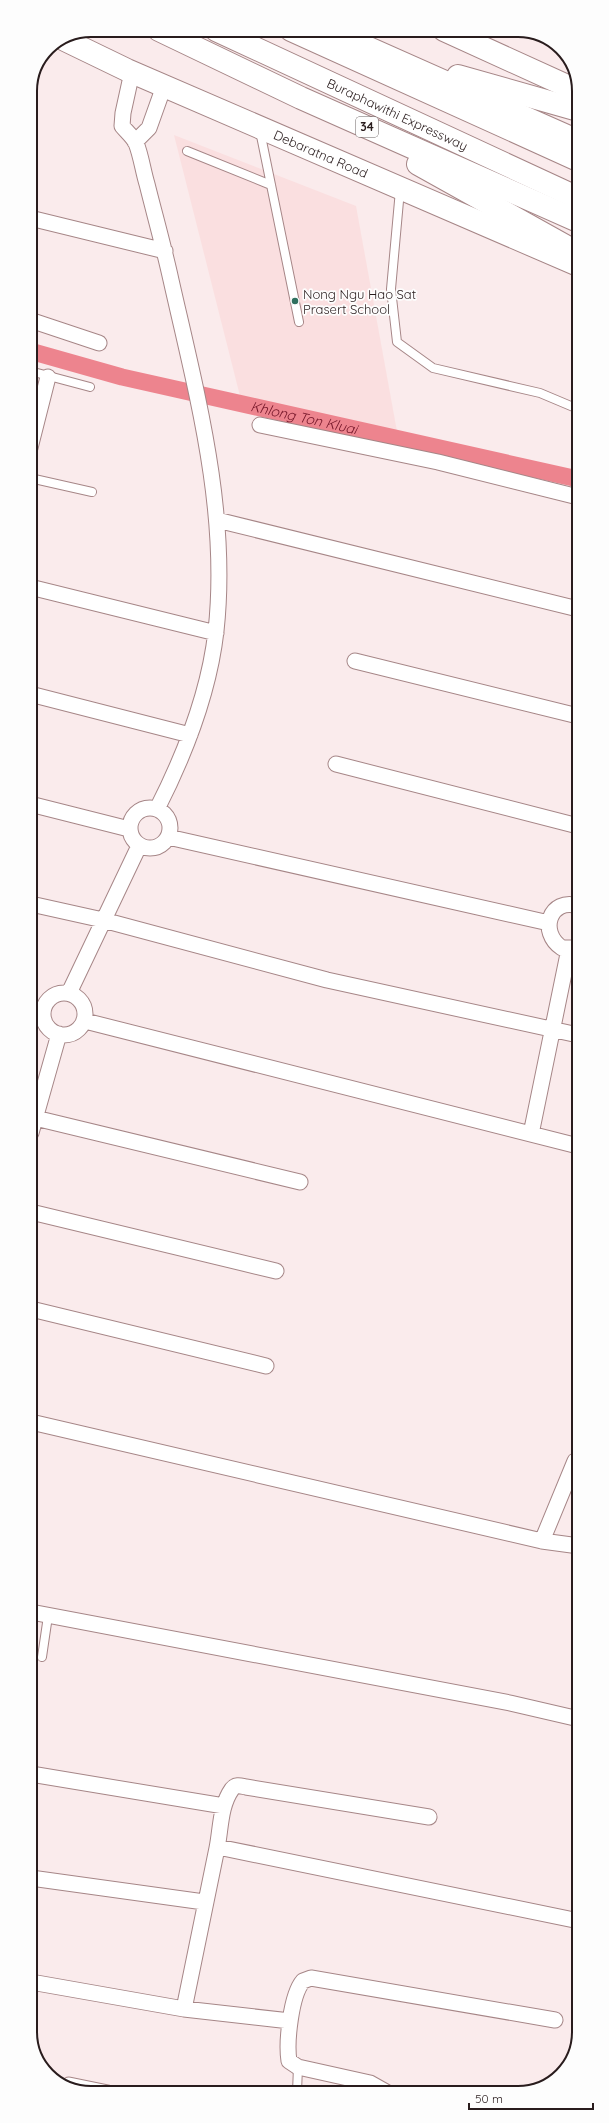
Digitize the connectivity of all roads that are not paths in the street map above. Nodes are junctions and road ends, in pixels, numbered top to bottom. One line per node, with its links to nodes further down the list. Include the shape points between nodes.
1 (174, 37): 11 (main road, 34)
2 (231, 37): 20 (main road, Buraphawithi Expressway)
3 (306, 37): 17 (main road)
4 (343, 37): 7 (main road)
5 (484, 39): 10 (main road)
6 (69, 42): 8 (main road, Debaratna Road)
7 (374, 52): 12 (main road); 14 (main road)
8 (132, 72): 9 (main road, Debaratna Road); 15 (street, via 122,126)
9 (164, 86): 13 (main road, Debaratna Road); 15 (street, via 149,128)
10 (572, 88)
11 (301, 98): 21 (main road, 34); 23 (main road)
12 (572, 108)
13 (260, 128): 18 (lane); 19 (main road, Debaratna Road)
14 (572, 138)
15 (136, 142): 24 (street)
16 (187, 151): 18 (lane)
17 (572, 157)
18 (271, 185): 27 (lane)
19 (400, 189): 25 (main road, Debaratna Road); 32 (lane, via 391,289 397,342 433,368 540,393)
20 (572, 195)
21 (572, 218)
22 (37, 220): 24 (street)
23 (572, 250)
24 (164, 251): 38 (street, via 209,453)
25 (572, 263)
26 (37, 322): 28 (street)
27 (299, 322)
28 (99, 343)
29 (37, 374): 30 (lane)
30 (48, 376): 31 (lane); 33 (street)
31 (90, 387)
32 (572, 406)
33 (37, 420)
34 (260, 425): 37 (street, via 438,462)
35 (37, 480): 36 (lane)
36 (92, 492)
37 (572, 496)
38 (217, 520): 40 (street); 41 (street)
39 (37, 589): 41 (street)
40 (572, 608)
41 (216, 633): 45 (street, via 206,682)
42 (355, 662): 44 (street)
43 (37, 696): 45 (street)
44 (572, 715)
45 (190, 735): 48 (street)
46 (336, 764): 49 (street)
47 (37, 806): 50 (street)
48 (157, 809): 50 (street, via 150,808 138,812 130,822); 51 (street, via 163,812 170,824)
49 (572, 824)
50 (129, 829): 52 (street)
51 (168, 837): 52 (street, via 159,847); 56 (street)
52 (139, 846): 55 (street)
53 (572, 903): 56 (street, via 556,910)
54 (37, 906): 55 (street)
55 (103, 920): 59 (street); 62 (street, via 327,980)
56 (549, 923): 57 (street, via 551,938 556,943)
57 (572, 948)
58 (572, 957): 62 (street)
59 (69, 993): 60 (street, via 62,993 49,1000); 61 (street, via 84,1006)
60 (37, 1011): 63 (street, via 47,1026)
61 (85, 1021): 63 (street, via 78,1030); 67 (street)
62 (553, 1029): 64 (street); 67 (street)
63 (59, 1034): 65 (street)
64 (572, 1034)
65 (37, 1104)
66 (37, 1118): 69 (street)
67 (531, 1134): 68 (street)
68 (572, 1144)
69 (300, 1182)
70 (37, 1213): 71 (street)
71 (276, 1272)
72 (37, 1310): 73 (street)
73 (266, 1366)
74 (37, 1423): 76 (street)
75 (572, 1468): 76 (street)
76 (542, 1541): 77 (street)
77 (572, 1545)
78 (37, 1613): 79 (street)
79 (48, 1616): 80 (lane); 81 (street, via 510,1703)
80 (42, 1656)
81 (572, 1718)
82 (37, 1775): 83 (street)
83 (224, 1806): 84 (street, via 233,1788 240,1786); 85 (street)
84 (429, 1817)
85 (218, 1847): 87 (street); 88 (street)
86 (37, 1879): 87 (street)
87 (204, 1902): 90 (street)
88 (572, 1920)
89 (37, 1983): 90 (street)
90 (184, 2009): 92 (street)
91 (555, 2020): 92 (street, via 307,1978 301,1983)
92 (290, 2021): 93 (street, via 289,2061)
93 (298, 2067): 94 (lane); 95 (street)
94 (297, 2086)
95 (375, 2086)

